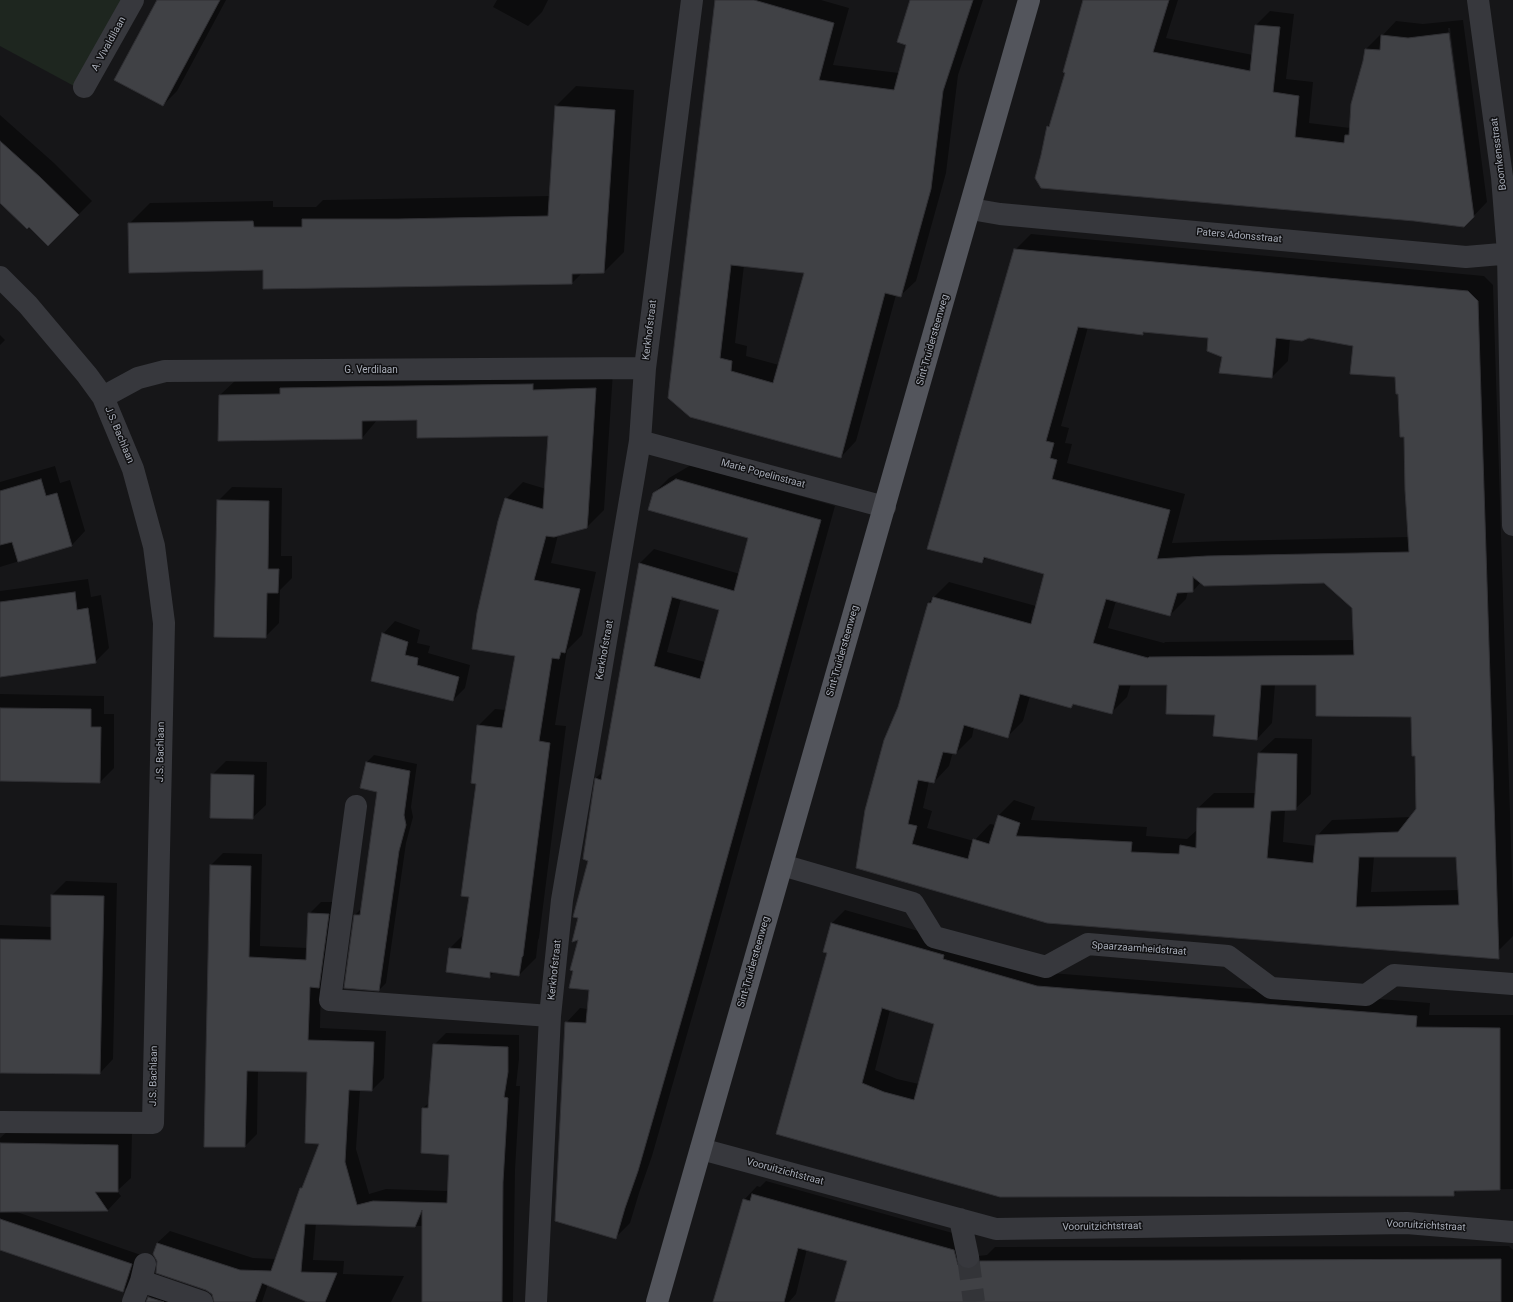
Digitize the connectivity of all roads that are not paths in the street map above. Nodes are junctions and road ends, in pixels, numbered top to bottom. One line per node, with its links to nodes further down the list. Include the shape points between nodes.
1 (133, 0): 5 (street, A. Vivaldilaan)
2 (692, 0): 9 (street, Kerkhofstraat)
3 (1029, 0): 6 (main road, Sint-Truidersteenweg)
4 (1478, 0): 7 (street, Boomkensstraat)
5 (84, 87)
6 (971, 208): 7 (street, Paters Adonsstraat, via 1000,214 1466,257); 12 (main road, Sint-Truidersteenweg)
7 (1510, 253): 13 (street, Boomkensstraat)
8 (0, 277): 10 (street, J.S. Bachlaan, via 28,305)
9 (645, 368): 10 (street, G. Verdilaan, via 165,371 138,378); 11 (street, Kerkhofstraat)
10 (103, 397): 18 (street, J.S. Bachlaan, via 133,469 154,546 164,623 153,1123)
11 (640, 441): 12 (street, Marie Popelinstraat); 17 (street, Kerkhofstraat, via 562,900)
12 (885, 507): 15 (main road, Sint-Truidersteenweg)
13 (1513, 525)
14 (356, 806): 17 (street, via 330,1000)
15 (782, 865): 16 (street, Spaarzaamheidstraat, via 913,903 934,937 1046,967 1088,944 1228,956 1271,988 1366,995 1394,975); 19 (main road, Sint-Truidersteenweg)
16 (1513, 984)
17 (550, 1016): 25 (street, Kerkhofstraat)
18 (0, 1122)
19 (701, 1149): 20 (street, Vooruitzichtstraat); 26 (main road, Sint-Truidersteenweg)
20 (960, 1219): 21 (street, Vooruitzichtstraat, via 996,1229 1407,1223); 22 (street)
21 (1513, 1232)
22 (968, 1257)
23 (133, 1302): 24 (street, via 143,1273)
24 (202, 1302)
25 (536, 1302)
26 (657, 1302)

